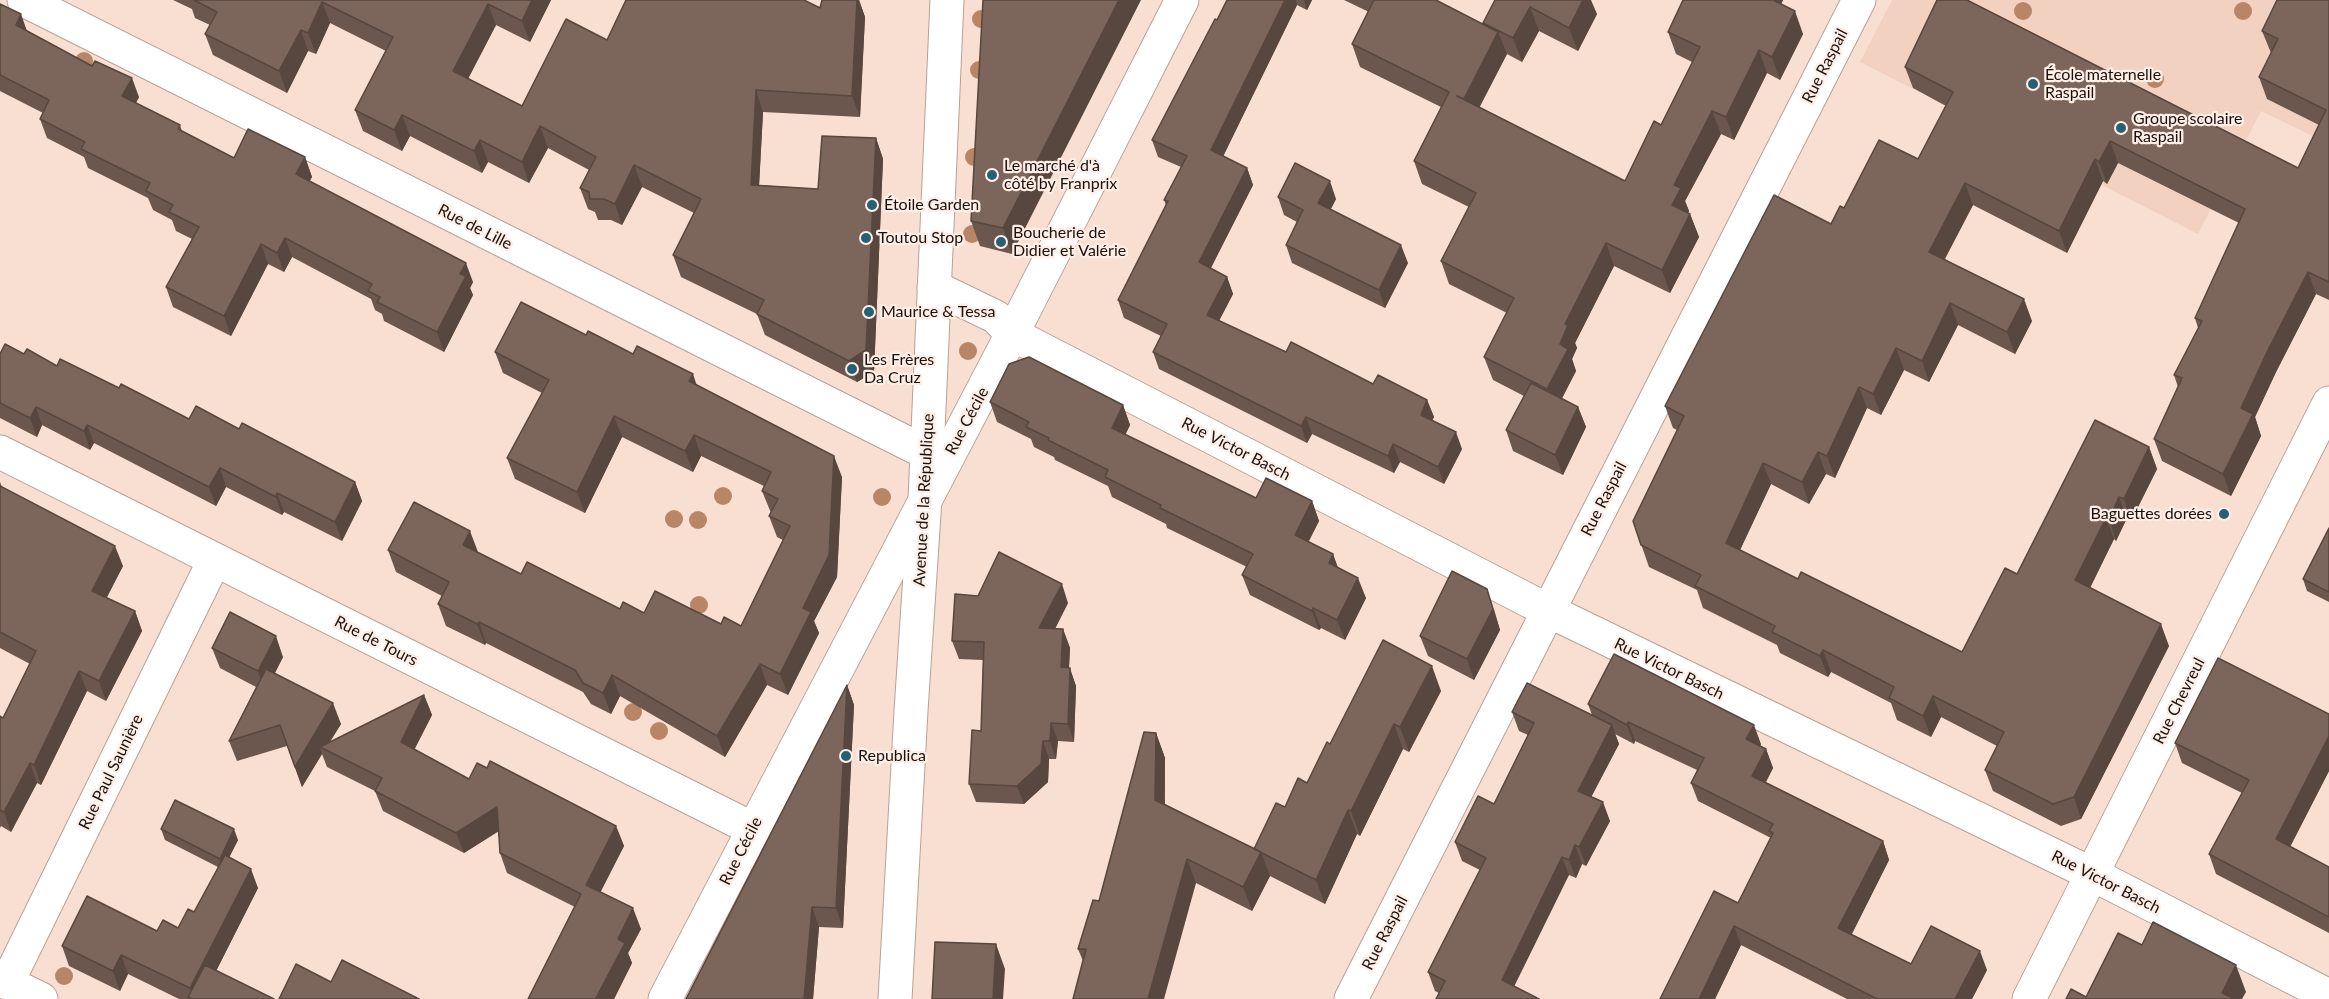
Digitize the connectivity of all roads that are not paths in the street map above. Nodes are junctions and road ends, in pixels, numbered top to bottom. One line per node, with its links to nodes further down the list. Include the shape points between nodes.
1 (24, 0): 9 (street, Rue de Lille)
2 (947, 0): 5 (street, Avenue de la République)
3 (1182, 0): 6 (street, Rue Cécile)
4 (1859, 0): 12 (street, Rue Raspail)
5 (934, 287): 6 (street, Rue Victor Basch, via 996,317); 9 (street, Avenue de la République)
6 (1012, 334): 10 (street, Rue Cécile); 12 (street, Rue Victor Basch)
7 (2329, 404): 14 (street, Rue Chevreul)
8 (0, 453): 11 (street, Rue de Tours)
9 (927, 453): 10 (street, Avenue de la République)
10 (925, 499): 13 (street, Rue Cécile); 19 (street, Avenue de la République)
11 (214, 561): 13 (street, Rue de Tours); 15 (street, Rue Paul Saunière)
12 (1547, 610): 14 (street, Rue Victor Basch); 20 (street, Rue Raspail)
13 (753, 829): 18 (street, Rue Cécile)
14 (2092, 874): 16 (street, Rue Victor Basch); 21 (street, Rue Chevreul)
15 (4, 981): 17 (street)
16 (2329, 996)
17 (41, 999)
18 (665, 999)
19 (896, 999)
20 (1351, 999)
21 (2029, 999)

